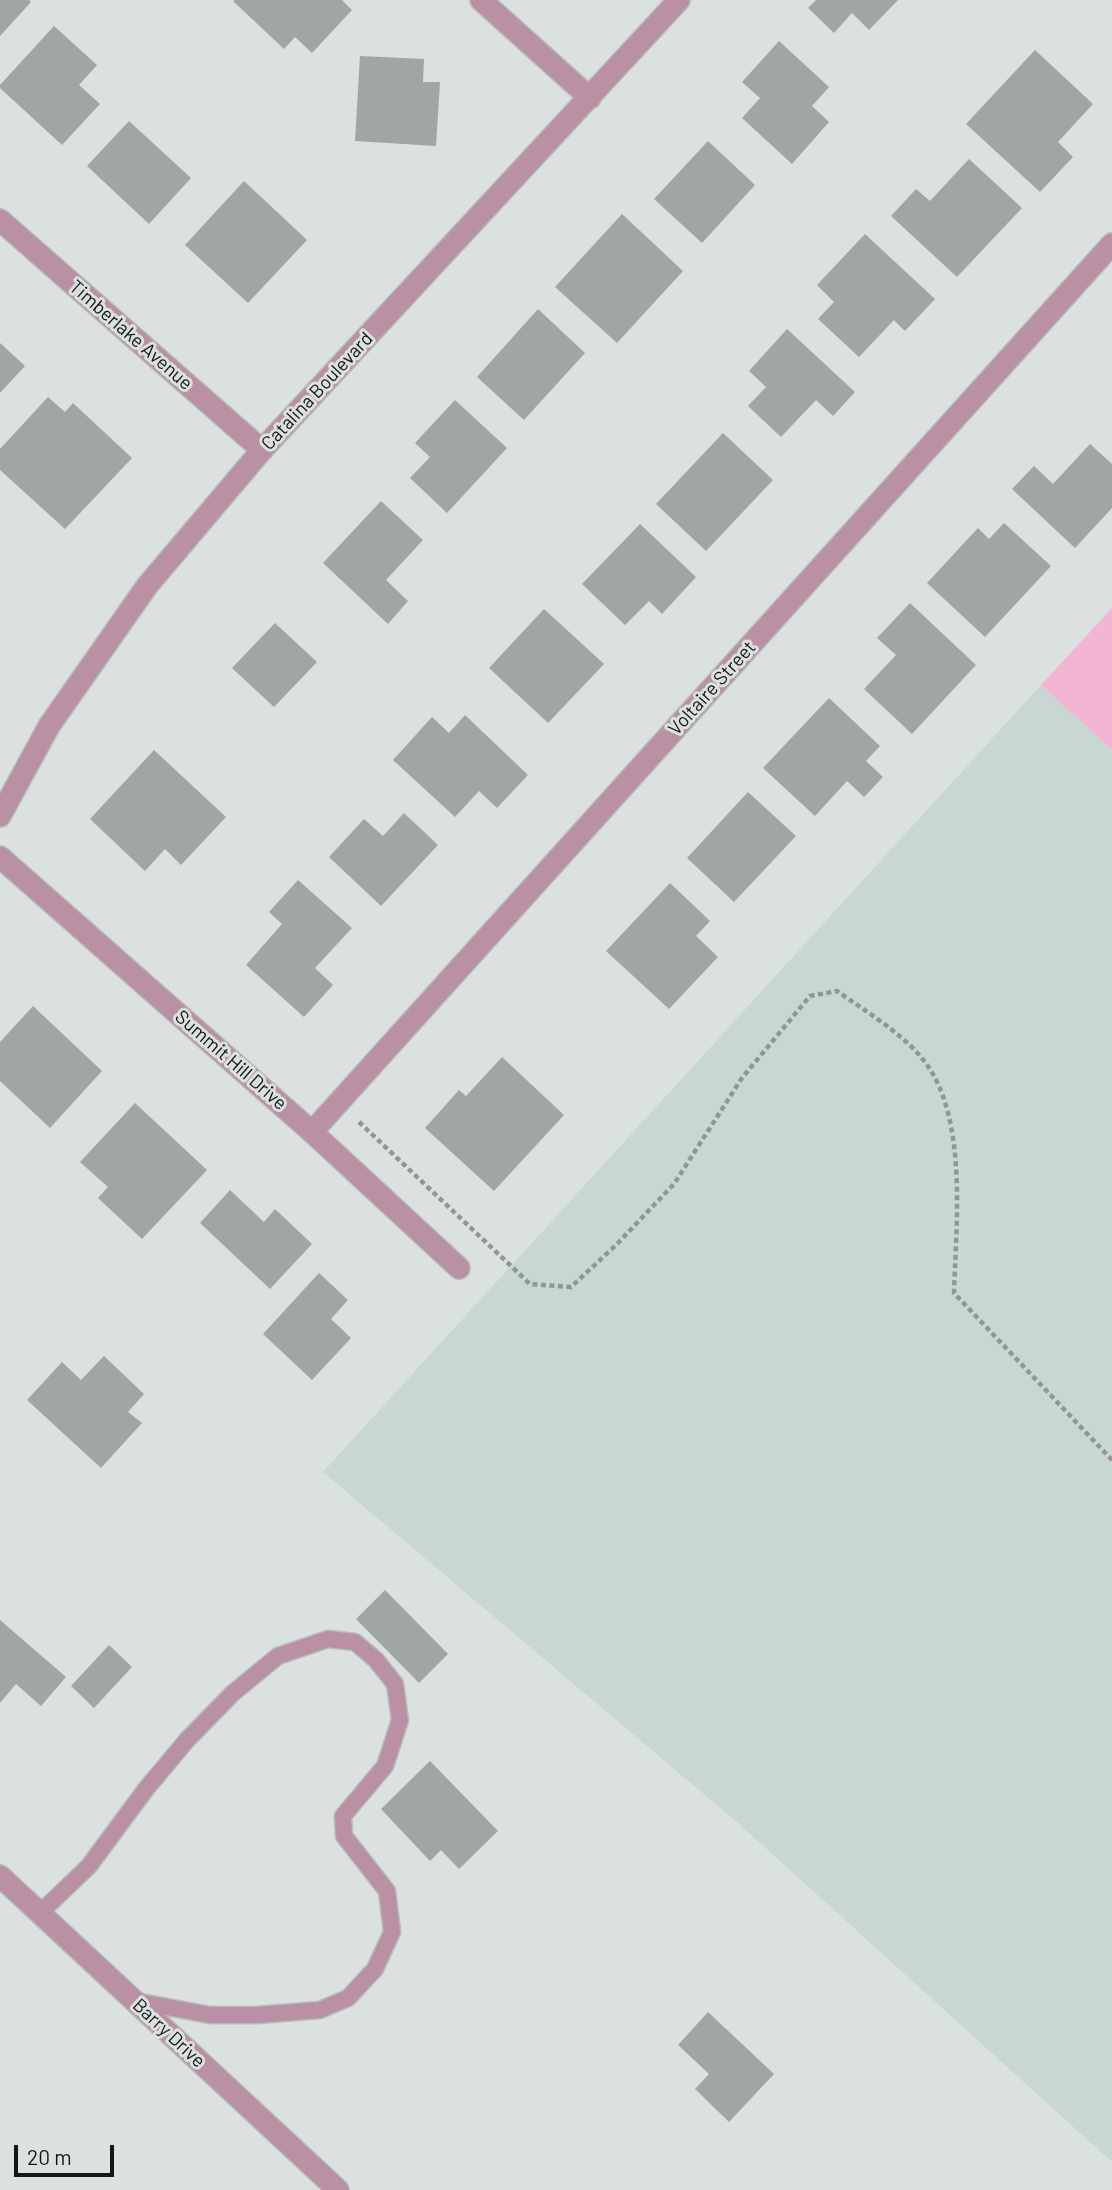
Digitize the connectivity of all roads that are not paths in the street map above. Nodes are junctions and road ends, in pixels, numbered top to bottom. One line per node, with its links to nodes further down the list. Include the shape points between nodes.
1 (481, 0): 3 (street)
2 (679, 0): 3 (street, Catalina Boulevard)
3 (590, 98): 6 (street, Catalina Boulevard)
4 (0, 220): 6 (street, Timberlake Avenue)
5 (1112, 244): 9 (street, Voltaire Street)
6 (262, 450): 7 (street, Catalina Boulevard, via 147,586 49,726)
7 (0, 816)
8 (0, 857): 9 (street, Summit Hill Drive)
9 (312, 1132): 10 (street, Summit Hill Drive)
10 (458, 1268)
11 (0, 1876): 12 (street, Barry Drive)
12 (40, 1913): 13 (street, Barry Drive); 13 (lane, via 89,1866 187,1740 278,1656 328,1639 355,1642 376,1660 395,1684 400,1720 385,1766 343,1816 344,1836 387,1891 392,1932 375,1969 348,1998 320,2010 210,2015)
13 (135, 2001): 14 (street, Barry Drive)
14 (338, 2190)

